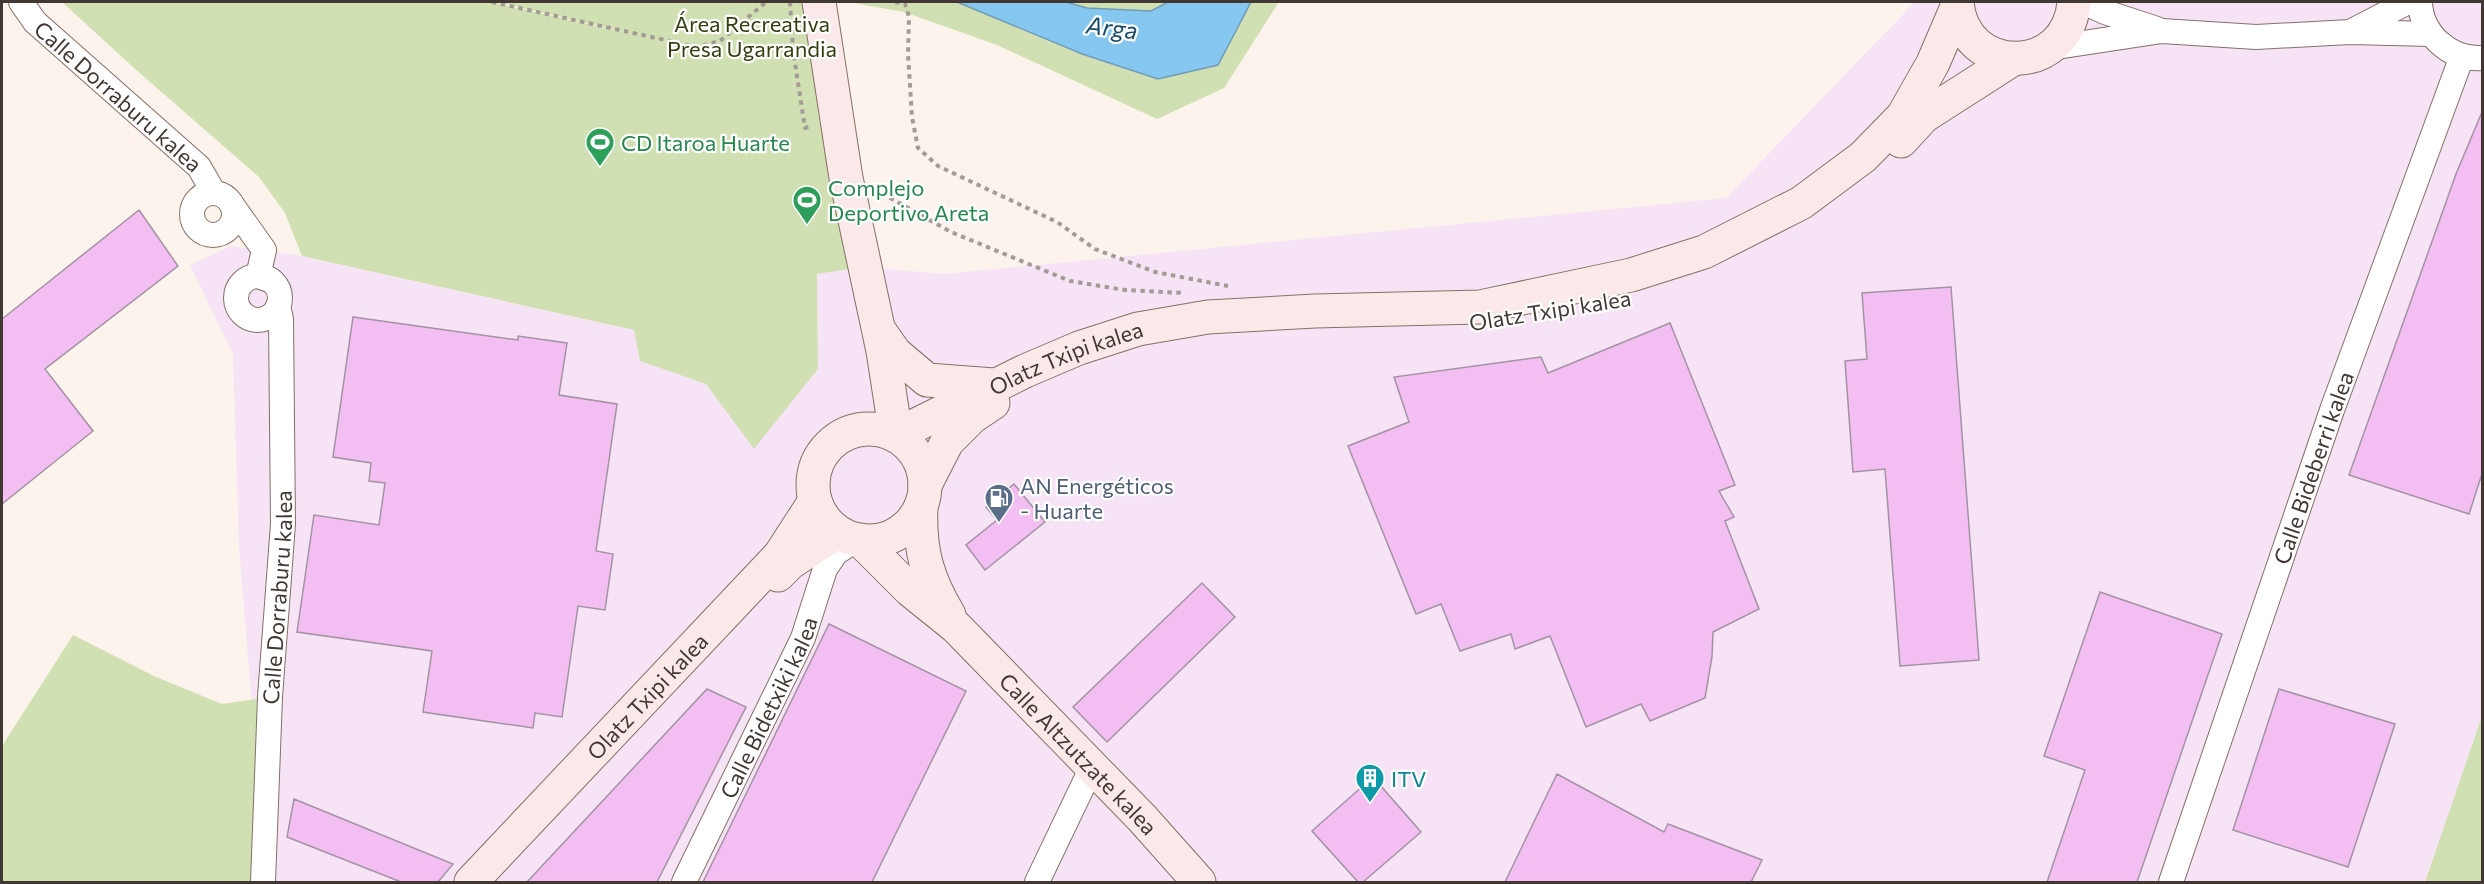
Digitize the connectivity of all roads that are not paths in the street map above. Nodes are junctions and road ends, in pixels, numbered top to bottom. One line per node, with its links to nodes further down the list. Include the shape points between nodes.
1 (21, 2): 14 (street, Calle Dorraburu kalea, via 35,22 199,167 264,250)
2 (819, 2): 16 (street, via 846,178)
3 (2074, 2): 11 (street, via 2069,26)
4 (2083, 2): 8 (street)
5 (2408, 2): 9 (street)
6 (2420, 2): 10 (street)
7 (1957, 4): 13 (street, via 1961,23 1970,38 1982,49); 17 (street, Olatz Txipi kalea, via 1933,63 1903,116 1863,157 1801,203 1704,252 1631,275 1480,307 1208,316 1138,329 1079,348)
8 (2162, 31): 9 (street, via 2256,37); 11 (street)
9 (2350, 32): 10 (street)
10 (2431, 34): 12 (street, Calle Bideberri kalea, via 2445,48)
11 (2050, 48): 13 (street)
12 (2472, 57): 33 (street, Calle Bideberri kalea, via 2332,410)
13 (2013, 59): 20 (street, Olatz Txipi kalea, via 1924,116 1877,167 1786,227 1633,298 1480,325 1218,328 1135,344 1053,371 972,417 947,442)
14 (266, 279): 15 (street, via 280,294); 15 (street, via 244,281 236,300 248,318)
15 (270, 313): 25 (street, Calle Dorraburu kalea, via 280,342 283,524 272,655)
16 (880, 340): 17 (street, via 927,380); 18 (street, via 878,378 869,407); 19 (street)
17 (996, 385): 19 (street, Olatz Txipi kalea)
18 (855, 430): 19 (street, via 879,429); 21 (street, via 827,447 816,463 812,482)
19 (896, 435): 20 (street, via 918,456 923,470)
20 (923, 496): 22 (street, via 906,527 894,536 881,540); 23 (street, via 921,547 925,565)
21 (815, 501): 22 (street, via 823,518); 28 (street, Olatz Txipi kalea, via 780,555)
22 (851, 537): 23 (street); 29 (street, Olatz Txipi kalea, via 789,563); 30 (street, Calle Bidetxiki kalea, via 825,568 803,638)
23 (956, 627): 24 (street, Calle Altzutzate kalea)
24 (1092, 767): 31 (street); 32 (street, Calle Altzutzate kalea)
25 (264, 853): 26 (street, Calle Dorraburu kalea); 27 (street, Calle Dorraburu kalea)
26 (263, 882)
27 (270, 882)
28 (471, 882)
29 (494, 882)
30 (684, 882)
31 (1037, 882)
32 (1199, 882)
33 (2172, 882)

